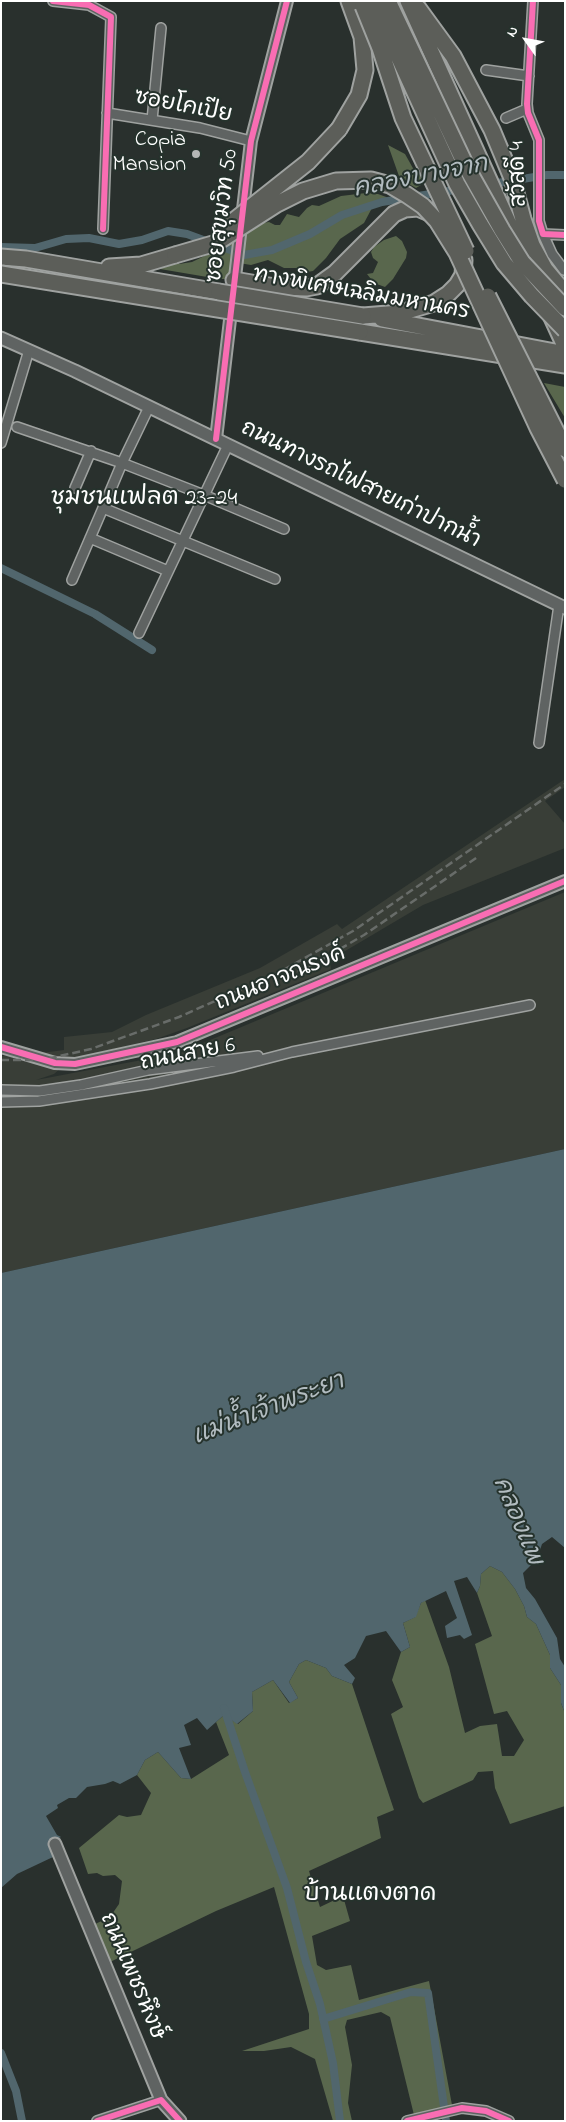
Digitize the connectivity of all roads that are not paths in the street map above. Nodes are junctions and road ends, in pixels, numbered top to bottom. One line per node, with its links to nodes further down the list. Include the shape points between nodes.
1 (53, 1): 10 (street)
2 (287, 1): 18 (street, ซอยสุขุมวิท 50)
3 (349, 1): 22 (highway, bridge, via 362,37 365,70 359,95 339,129 308,162 248,211)
4 (361, 1): 42 (highway, bridge, via 403,118)
5 (373, 1): 31 (highway, bridge, via 457,184 480,224 504,263)
6 (388, 1): 29 (highway, bridge, via 463,160 502,230 522,262)
7 (408, 1): 33 (highway, bridge)
8 (412, 1): 28 (highway, via 453,56 492,130 512,178 532,246 545,269)
9 (533, 1): 13 (street, สวัสดี 4)
10 (90, 3): 15 (street, via 112,19)
11 (161, 28): 17 (street)
12 (486, 70): 13 (street)
13 (529, 76): 14 (street, สวัสดี 4)
14 (527, 109): 16 (street); 20 (street, สวัสดี 4, via 539,137 539,221)
15 (107, 113): 17 (street, ซอยโคเปีย); 19 (street)
16 (506, 118)
17 (152, 120): 18 (street, ซอยโคเปีย)
18 (251, 141): 27 (street, ซอยสุขุมวิท 50, bridge)
19 (103, 229)
20 (543, 234): 21 (street, สวัสดี 4); 25 (street)
21 (565, 235)
22 (176, 255): 24 (highway, via 140,265 109,267); 45 (highway, bridge, via 216,243 303,190 336,181 371,180 407,194 437,221 457,253)
23 (1, 257): 24 (highway, ทางพิเศษเฉลิมมหานคร)
24 (26, 259): 30 (highway, ทางพิเศษเฉลิมมหานคร, bridge)
25 (564, 270)
26 (1, 274): 36 (highway, ทางพิเศษเฉลิมมหานคร, bridge)
27 (234, 280): 30 (highway, via 306,288 317,286 335,274 394,214 418,208 432,214 446,226 463,250 463,275 457,284 448,294 419,308); 39 (street, ซอยสุขุมวิท 50)
28 (565, 293)
29 (565, 308)
30 (363, 316): 35 (highway, ทางพิเศษเฉลิมมหานคร)
31 (565, 330)
32 (1, 338): 34 (main road, ถนนทางรถไฟสายเก่าปากน้ำ)
33 (565, 346)
34 (29, 350): 37 (main road, ถนนทางรถไฟสายเก่าปากน้ำ); 40 (street)
35 (565, 354)
36 (565, 365)
37 (148, 407): 39 (main road, ถนนทางรถไฟสายเก่าปากน้ำ); 44 (street)
38 (18, 427): 43 (street)
39 (216, 439): 41 (main road, ถนนทางรถไฟสายเก่าปากน้ำ)
40 (1, 443)
41 (228, 445): 47 (street); 55 (main road, ถนนทางรถไฟสายเก่าปากน้ำ)
42 (565, 449)
43 (91, 451): 44 (street); 46 (street)
44 (122, 463): 47 (street); 48 (street)
45 (565, 480)
46 (75, 488)
47 (204, 495): 49 (street); 51 (street)
48 (103, 508): 50 (street); 51 (street)
49 (284, 529)
50 (90, 538): 52 (street); 54 (street)
51 (183, 540): 52 (street); 53 (street)
52 (168, 571): 56 (street)
53 (275, 579)
54 (72, 580)
55 (562, 606): 57 (street)
56 (139, 633)
57 (539, 743)
58 (565, 881): 60 (street, ถนนอาจณรงค์, via 177,1042 75,1064 55,1063)
59 (530, 1006): 61 (street, ถนนสาย 6)
60 (1, 1047)
61 (292, 1052): 62 (street, ถนนสาย 6, via 148,1070 56,1089); 63 (street, ถนนสาย 6, via 150,1084 39,1101)
62 (1, 1090)
63 (1, 1102)
64 (55, 1844): 65 (main road, ถนนเพชรหึงษ์)
65 (161, 2100): 66 (street); 67 (main road, ถนนเพชรหึงษ์)
66 (97, 2121)
67 (180, 2121)
68 (407, 2121): 69 (street, via 461,2108 486,2111)
69 (509, 2121)

